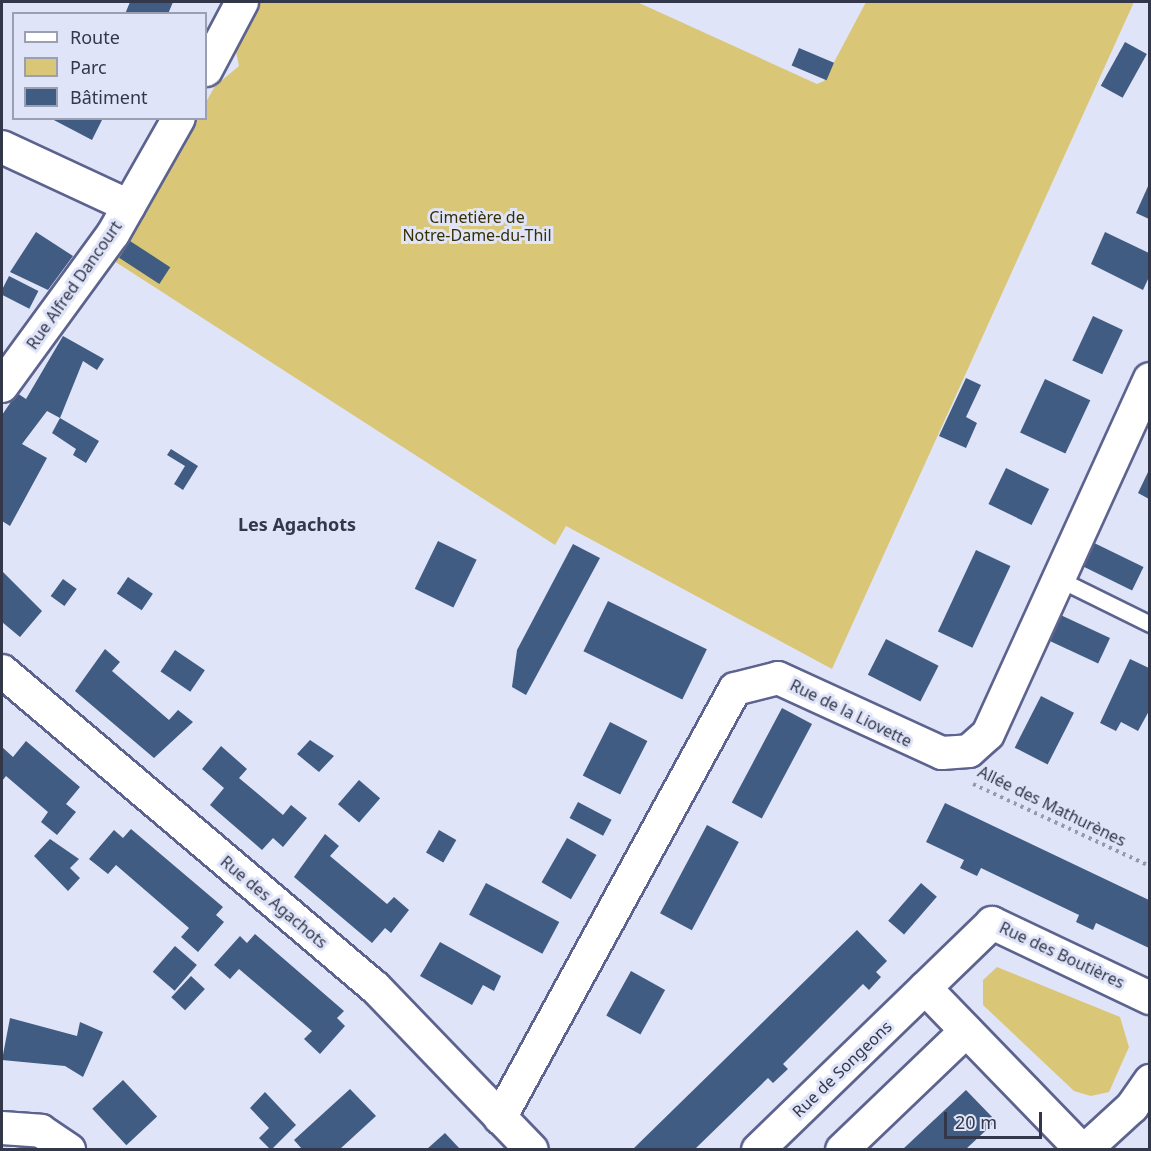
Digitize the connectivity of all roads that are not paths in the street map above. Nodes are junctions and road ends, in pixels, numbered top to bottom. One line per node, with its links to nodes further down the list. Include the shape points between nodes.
1 (242, 2): 2 (street)
2 (207, 68)
3 (178, 120): 5 (street, Rue Alfred Dancourt)
4 (2, 147): 5 (street)
5 (129, 206): 6 (street, Rue Alfred Dancourt)
6 (2, 386)
7 (1146, 397): 8 (street)
8 (1059, 579): 9 (lane); 15 (street, Rue de la Liovette, via 988,734 958,754 924,748 778,678 735,688)
9 (1149, 624)
10 (2, 670): 15 (street, Rue des Agachots, via 375,987)
11 (925, 988): 12 (street, Rue des Boutières, via 992,923); 13 (street); 19 (street, Rue de Songeons)
12 (1149, 998)
13 (966, 1031): 20 (street); 21 (street)
14 (1149, 1081): 21 (street, via 1132,1107)
15 (500, 1118): 18 (street, Rue des Agachots)
16 (2, 1128): 17 (street, via 41,1131)
17 (69, 1149)
18 (532, 1149)
19 (758, 1149)
20 (842, 1149)
21 (1083, 1149)

